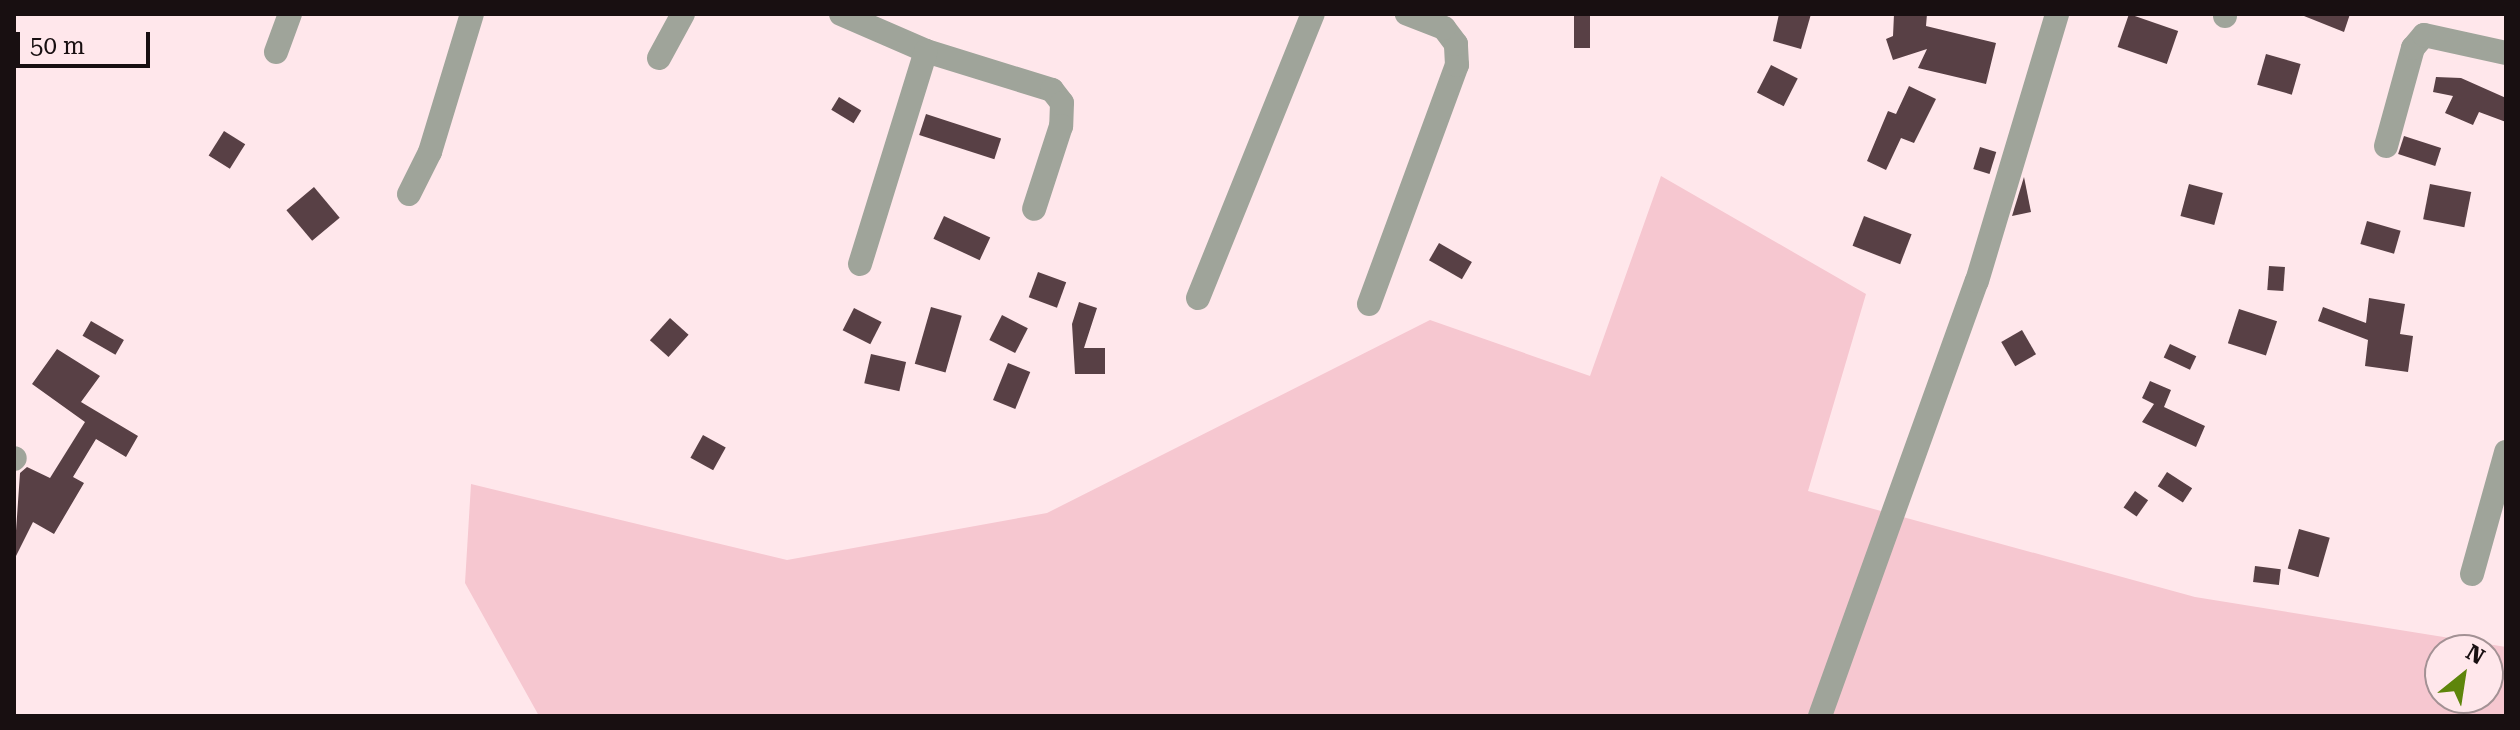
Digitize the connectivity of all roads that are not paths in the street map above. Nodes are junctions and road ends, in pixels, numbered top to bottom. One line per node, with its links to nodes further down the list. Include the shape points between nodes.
1 (290, 14): 9 (street)
2 (472, 14): 13 (street, via 430,152)
3 (683, 14): 11 (street)
4 (841, 14): 8 (street)
5 (1313, 14): 16 (street)
6 (1407, 14): 17 (street, via 1444,28 1456,44 1457,65)
7 (2057, 14): 20 (street, via 1977,281)
8 (926, 51): 14 (street, via 1052,90 1062,103); 15 (street)
9 (276, 52)
10 (2506, 53): 12 (street, via 2424,35 2413,48)
11 (659, 58)
12 (2386, 146)
13 (409, 194)
14 (1034, 209)
15 (860, 264)
16 (1198, 298)
17 (1369, 304)
18 (2506, 452): 19 (street)
19 (2472, 574)
20 (1820, 716)

